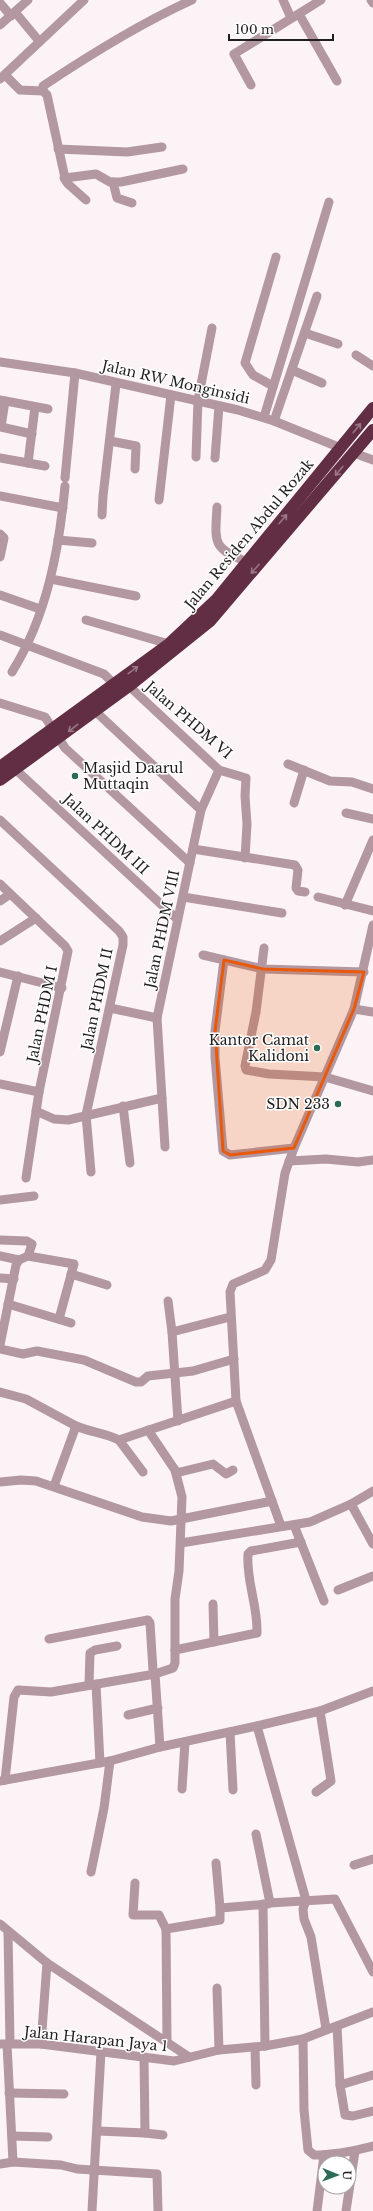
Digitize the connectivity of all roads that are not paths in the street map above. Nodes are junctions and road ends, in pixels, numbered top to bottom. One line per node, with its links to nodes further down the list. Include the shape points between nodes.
1 (28, 0): 9 (street)
2 (84, 0): 12 (street)
3 (192, 0): 16 (street, via 167,10 135,28 44,86)
4 (283, 0): 10 (street)
5 (321, 0): 10 (street)
6 (371, 0): 7 (street)
7 (373, 3)
8 (0, 4): 9 (street)
9 (13, 14): 11 (street); 12 (street)
10 (295, 16): 14 (street); 15 (street, via 234,54)
11 (0, 25)
12 (39, 41): 13 (street)
13 (2, 77): 16 (street, via 22,91)
14 (337, 81)
15 (251, 85)
16 (43, 91): 18 (street, via 48,97)
17 (162, 148): 18 (street, via 128,152)
18 (58, 149): 20 (street)
19 (182, 169): 21 (street)
20 (64, 178): 21 (street, via 96,174); 22 (street)
21 (113, 182): 24 (street, via 117,198)
22 (86, 200)
23 (329, 202): 37 (street)
24 (132, 203)
25 (276, 257): 37 (street, via 245,363 253,375)
26 (317, 296): 28 (street)
27 (212, 328): 39 (street)
28 (305, 333): 29 (street); 33 (street)
29 (338, 344)
30 (356, 355): 32 (street)
31 (0, 362): 34 (street, Jalan RW Monginsidi)
32 (373, 366)
33 (292, 370): 35 (street); 46 (street)
34 (75, 373): 36 (street, Jalan RW Monginsidi); 62 (street)
35 (322, 383)
36 (116, 384): 38 (street, Jalan RW Monginsidi); 49 (street)
37 (273, 386): 45 (street)
38 (171, 395): 39 (street, Jalan RW Monginsidi); 60 (street)
39 (198, 398): 41 (street, Jalan RW Monginsidi); 52 (street)
40 (3, 401): 42 (street); 48 (street, via 1,427)
41 (219, 406): 45 (street, Jalan RW Monginsidi); 54 (street)
42 (35, 407): 44 (street); 48 (street)
43 (373, 408): 50 (highway, Jalan Residen Abdul Rozak, one-way to 43)
44 (48, 409)
45 (264, 418): 46 (street, Jalan RW Monginsidi)
46 (274, 421): 50 (street, Jalan RW Monginsidi)
47 (373, 430): 51 (highway, Jalan Residen Abdul Rozak)
48 (32, 434): 56 (street)
49 (110, 440): 58 (street, via 136,446); 63 (street)
50 (341, 448): 68 (highway, Jalan Residen Abdul Rozak, one-way to 50)
51 (354, 453): 55 (street); 79 (highway, Jalan Residen Abdul Rozak, one-way to 79, via 210,621)
52 (196, 457)
53 (0, 458): 56 (street)
54 (215, 458)
55 (373, 460)
56 (28, 463): 57 (street)
57 (44, 466)
58 (136, 469)
59 (0, 496): 62 (street)
60 (159, 500)
61 (217, 507): 68 (street, via 215,534 219,546)
62 (63, 508): 65 (street)
63 (102, 515)
64 (0, 534): 67 (street, via 4,538)
65 (58, 540): 66 (street); 69 (street)
66 (92, 543)
67 (0, 557)
68 (247, 562): 75 (highway, Jalan Residen Abdul Rozak, via 216,600)
69 (51, 579): 71 (street); 72 (street)
70 (0, 595): 72 (street)
71 (136, 596)
72 (40, 609): 76 (street)
73 (86, 620): 75 (street)
74 (0, 635): 76 (street)
75 (169, 644): 78 (highway, Jalan Residen Abdul Rozak, one-way to 75)
76 (26, 645): 77 (street); 78 (street, via 104,674)
77 (12, 672)
78 (114, 684): 82 (highway, Jalan Residen Abdul Rozak)
79 (129, 686): 81 (highway, Jalan Residen Abdul Rozak); 86 (street, Jalan PHDM VI)
80 (0, 703): 82 (street, via 43,716)
81 (95, 711): 82 (highway, Jalan Residen Abdul Rozak, one-way to 82); 91 (street)
82 (57, 734): 84 (highway, Jalan Residen Abdul Rozak); 85 (highway, Jalan Residen Abdul Rozak); 98 (street, via 65,748)
83 (288, 764): 87 (street)
84 (0, 767)
85 (15, 769): 88 (highway, Jalan Residen Abdul Rozak); 109 (street, Jalan PHDM III)
86 (219, 770): 91 (street, Jalan PHDM VIII); 97 (street, Jalan PHDM VI, via 243,776 246,780)
87 (304, 770): 89 (street, via 330,781 352,782); 90 (street)
88 (0, 780)
89 (373, 789)
90 (294, 803)
91 (201, 810): 96 (street, Jalan PHDM VIII)
92 (346, 813): 93 (street)
93 (373, 819)
94 (0, 820): 120 (street, Jalan PHDM II, via 122,934 123,945)
95 (373, 840): 105 (street)
96 (193, 850): 97 (street); 98 (street, Jalan PHDM VIII)
97 (245, 858): 100 (street, via 296,865 296,888 298,892)
98 (190, 863): 102 (street, Jalan PHDM VIII)
99 (0, 884): 101 (street, Jalan PHDM I)
100 (305, 892)
101 (10, 894): 104 (street); 108 (street, Jalan PHDM I)
102 (184, 897): 107 (street); 109 (street, Jalan PHDM VIII)
103 (318, 897): 105 (street)
104 (0, 901)
105 (345, 905): 106 (street)
106 (373, 911)
107 (282, 913)
108 (36, 918): 111 (street); 119 (street, Jalan PHDM I, via 68,951)
109 (178, 919): 123 (street, Jalan PHDM VIII)
110 (373, 925): 117 (street)
111 (0, 941)
112 (264, 948): 115 (street)
113 (204, 955): 114 (street)
114 (224, 960): 115 (street); 134 (street, via 215,1037 223,1151 230,1155)
115 (263, 969): 117 (street); 125 (street, via 246,1070)
116 (0, 972): 118 (street)
117 (364, 972): 121 (street)
118 (18, 976): 119 (street); 124 (street)
119 (62, 988): 128 (street, Jalan PHDM I)
120 (110, 1008): 123 (street); 132 (street, Jalan PHDM II)
121 (354, 1009): 122 (street); 125 (street)
122 (373, 1012)
123 (157, 1018): 129 (street, Jalan PHDM VIII)
124 (0, 1052)
125 (325, 1077): 127 (street); 134 (street)
126 (0, 1084): 128 (street)
127 (373, 1091)
128 (39, 1092): 131 (street, Jalan PHDM I)
129 (162, 1098): 130 (street); 133 (street, Jalan PHDM VIII)
130 (123, 1106): 132 (street); 137 (street)
131 (36, 1111): 132 (street, via 60,1120); 139 (street, Jalan PHDM I)
132 (86, 1115): 138 (street, Jalan PHDM II)
133 (165, 1148)
134 (294, 1148): 136 (street)
135 (373, 1160): 136 (street)
136 (289, 1161): 151 (street, via 280,1196 271,1260 265,1270 233,1284 230,1292)
137 (130, 1163)
138 (91, 1172)
139 (26, 1178)
140 (34, 1196): 141 (street)
141 (0, 1200)
142 (0, 1240): 144 (street, via 31,1242)
143 (0, 1256): 144 (street)
144 (24, 1258): 145 (street, via 74,1264); 147 (street)
145 (71, 1274): 148 (street); 152 (street)
146 (0, 1278): 147 (street)
147 (14, 1279): 150 (street)
148 (107, 1285)
149 (168, 1301): 154 (street)
150 (8, 1304): 152 (street); 155 (street)
151 (230, 1316): 154 (street); 157 (street)
152 (59, 1319): 153 (street)
153 (72, 1323)
154 (172, 1332): 158 (street)
155 (0, 1345)
156 (0, 1350): 158 (street, via 23,1354 36,1351 84,1360 136,1382 141,1382 148,1376)
157 (234, 1359): 158 (street); 160 (street)
158 (174, 1374): 161 (street)
159 (0, 1392): 162 (street, via 26,1399)
160 (236, 1401): 161 (street); 171 (street)
161 (178, 1421): 163 (street)
162 (76, 1426): 164 (street); 169 (street)
163 (149, 1432): 164 (street); 167 (street)
164 (119, 1440): 166 (street)
165 (233, 1470): 167 (street, via 226,1474 213,1464)
166 (143, 1472)
167 (176, 1473): 173 (street, via 182,1497)
168 (0, 1482): 169 (street, via 21,1480)
169 (54, 1486): 173 (street, via 142,1517)
170 (373, 1491): 172 (street)
171 (272, 1501): 173 (street); 175 (street)
172 (351, 1504): 174 (street, via 310,1522); 178 (street)
173 (182, 1520): 177 (street)
174 (294, 1525): 175 (street); 176 (street)
175 (281, 1526): 177 (street)
176 (301, 1542): 181 (street); 184 (street, via 249,1553 249,1586 257,1632)
177 (181, 1543): 186 (street, via 175,1599)
178 (373, 1544)
179 (373, 1576): 180 (street)
180 (338, 1590)
181 (324, 1601)
182 (213, 1604): 184 (street)
183 (49, 1639): 187 (street, via 148,1620)
184 (214, 1642): 186 (street)
185 (117, 1646): 188 (street, via 90,1653)
186 (175, 1650): 187 (street, via 175,1666)
187 (155, 1674): 188 (street); 190 (street)
188 (93, 1685): 198 (street); 199 (street, via 50,1692 20,1689 16,1692)
189 (373, 1691): 191 (street)
190 (158, 1708): 192 (street); 196 (street)
191 (320, 1710): 193 (street); 202 (street, via 332,1782)
192 (128, 1715)
193 (257, 1726): 194 (street); 209 (street)
194 (230, 1732): 195 (street); 201 (street)
195 (185, 1742): 196 (street); 200 (street)
196 (160, 1747): 197 (street)
197 (110, 1761): 198 (street); 207 (street, via 104,1808)
198 (100, 1763): 199 (street)
199 (3, 1781)
200 (182, 1789)
201 (233, 1790)
202 (316, 1792)
203 (256, 1834): 210 (street)
204 (373, 1859): 206 (street)
205 (216, 1862): 211 (street)
206 (354, 1865)
207 (91, 1872)
208 (135, 1883): 213 (street, via 132,1915 159,1915)
209 (306, 1900): 210 (street); 216 (street, via 335,1900); 220 (street, via 303,1909 304,1919 311,1937)
210 (267, 1904): 211 (street); 225 (street)
211 (220, 1908): 213 (street, via 220,1920)
212 (0, 1924): 214 (street)
213 (166, 1929): 222 (street)
214 (8, 1932): 215 (street); 223 (street)
215 (47, 1963): 222 (street); 224 (street)
216 (373, 1972)
217 (217, 1988): 227 (street)
218 (373, 2012): 219 (street, Jalan Harapan Jaya 1)
219 (337, 2026): 220 (street, Jalan Harapan Jaya 1); 233 (street)
220 (326, 2029): 221 (street, Jalan Harapan Jaya 1)
221 (302, 2039): 225 (street, Jalan Harapan Jaya 1); 244 (street, via 308,2150)
222 (167, 2042): 230 (street)
223 (6, 2044): 224 (street, Jalan Harapan Jaya 1); 234 (street)
224 (41, 2044): 228 (street, Jalan Harapan Jaya 1)
225 (265, 2046): 226 (street, Jalan Harapan Jaya 1)
226 (255, 2047): 227 (street, Jalan Harapan Jaya 1); 232 (street)
227 (219, 2050): 230 (street, Jalan Harapan Jaya 1)
228 (101, 2052): 229 (street, Jalan Harapan Jaya 1); 237 (street)
229 (144, 2057): 230 (street, Jalan Harapan Jaya 1, via 174,2062); 238 (street)
230 (189, 2057)
231 (373, 2075): 233 (street)
232 (256, 2085)
233 (340, 2085): 236 (street, via 345,2114 353,2116)
234 (9, 2093): 235 (street); 240 (street)
235 (64, 2094)
236 (373, 2110)
237 (98, 2131): 238 (street); 248 (street)
238 (146, 2133): 239 (street)
239 (163, 2135)
240 (12, 2136): 241 (street); 246 (street)
241 (48, 2137)
242 (373, 2146): 243 (street)
243 (356, 2151): 245 (street); 253 (street)
244 (317, 2155)
245 (324, 2155)
246 (13, 2162): 247 (street); 248 (street)
247 (0, 2164)
248 (95, 2170): 250 (street); 251 (street, via 157,2174)
249 (319, 2195): 252 (street)
250 (92, 2211)
251 (158, 2211)
252 (317, 2211)
253 (346, 2211)

